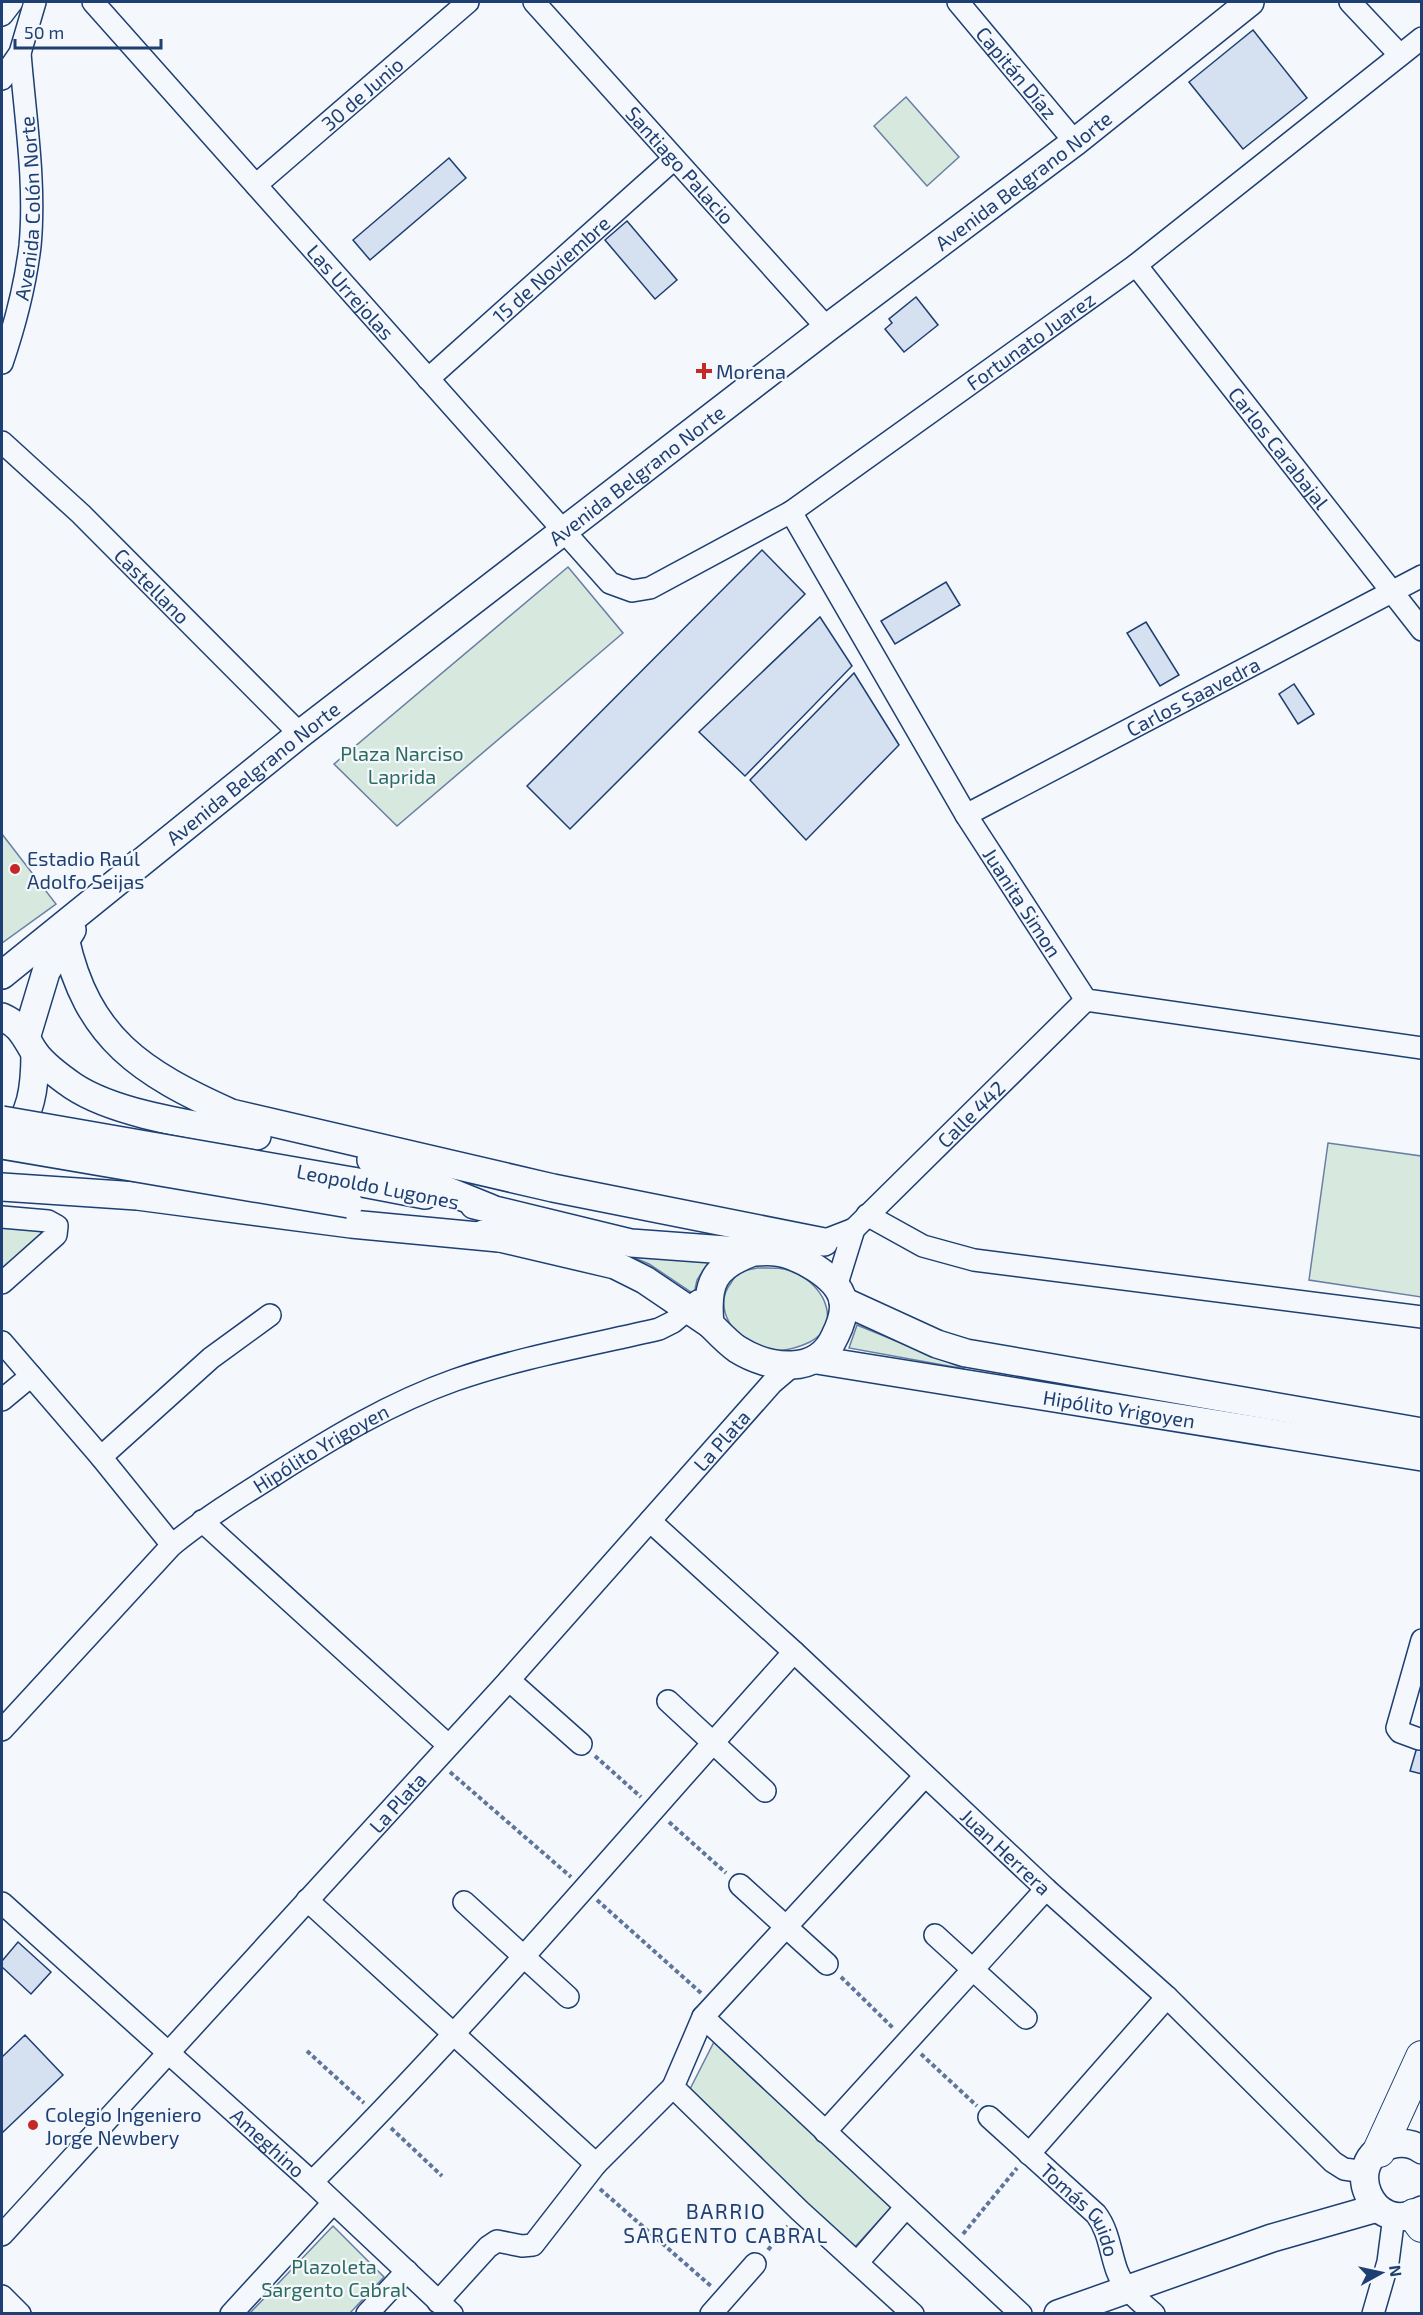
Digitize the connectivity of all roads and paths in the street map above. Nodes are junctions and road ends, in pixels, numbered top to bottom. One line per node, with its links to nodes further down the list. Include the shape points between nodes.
1 (12, 2): 9 (street)
2 (35, 2): 11 (street)
3 (93, 2): 16 (street, Las Urrejolas)
4 (468, 2): 16 (street, 30 de Junio)
5 (534, 2): 15 (street, Santiago Palacio)
6 (958, 2): 14 (street, Capitán Díaz)
7 (1250, 2): 14 (main road, Avenida Belgrano Norte)
8 (1350, 2): 12 (street)
9 (2, 15)
10 (1422, 38): 12 (street, Fortunato Juarez)
11 (20, 53): 13 (street); 19 (street, Avenida Colón Norte, via 31,180 30,246 18,317)
12 (1399, 54): 17 (street, Fortunato Juarez)
13 (2, 79)
14 (1075, 142): 18 (main road, Avenida Belgrano Norte)
15 (674, 159): 18 (street, Santiago Palacio); 20 (street, 15 de Noviembre)
16 (256, 185): 20 (street, Las Urrejolas)
17 (1137, 265): 22 (street, Fortunato Juarez); 26 (street, Carlos Carabajal)
18 (827, 328): 23 (main road, Avenida Belgrano Norte)
19 (2, 363)
20 (428, 379): 23 (street, Las Urrejolas)
21 (2, 442): 28 (street, Castellano, via 81,514)
22 (790, 512): 25 (street, Fortunato Juarez, via 650,588 632,591); 29 (street, Juanita Simon)
23 (564, 531): 25 (street, Las Urrejolas); 28 (main road, Avenida Belgrano Norte)
24 (1422, 576): 26 (street, Carlos Saavedra)
25 (610, 583)
26 (1390, 592): 27 (street, Carlos Carabajal); 29 (street, Carlos Saavedra)
27 (1422, 630)
28 (300, 734): 30 (main road, Avenida Belgrano Norte)
29 (966, 815): 33 (street, Juanita Simon)
30 (111, 884): 31 (main road, Avenida Belgrano Norte); 32 (main road, Avenida Belgrano Norte)
31 (65, 938): 35 (main road, Avenida Belgrano Norte, via 46,972); 39 (main road, via 87,1002 124,1052 181,1091)
32 (2, 975)
33 (1086, 1000): 36 (street); 45 (street, Calle 442)
34 (2, 1017): 35 (main road, via 11,1021)
35 (31, 1044): 38 (main road, via 57,1074 94,1098 120,1108); 40 (main road, Avenida Belgrano Norte, via 35,1088 29,1109 16,1132)
36 (1421, 1045)
37 (2, 1120): 42 (main road, Leopoldo Lugones, bridge)
38 (180, 1120): 39 (main road); 43 (main road, via 356,1155)
39 (255, 1120): 47 (main road, via 553,1188)
40 (2, 1145): 42 (main road, Leopoldo Lugones, bridge)
41 (2, 1187): 46 (main road, via 137,1196 351,1224)
42 (351, 1192): 43 (main road, Leopoldo Lugones); 46 (main road, Leopoldo Lugones)
43 (490, 1208): 48 (main road, Leopoldo Lugones, via 631,1243)
44 (2, 1217): 49 (street, via 48,1221 57,1226 56,1235)
45 (861, 1222): 47 (street, Calle 442); 50 (street, Calle 442); 53 (street, via 974,1260)
46 (499, 1238): 52 (main road, Leopoldo Lugones, via 615,1265 645,1280)
47 (824, 1242): 48 (street, Calle 442)
48 (764, 1252): 50 (main road, via 807,1263); 52 (main road, via 723,1267)
49 (2, 1283)
50 (840, 1294): 55 (main road, via 840,1324 833,1342); 58 (main road, Hipólito Yrigoyen, via 927,1340 966,1353)
51 (270, 1315): 59 (street, via 210,1358)
52 (699, 1317): 55 (main road, via 737,1348 759,1359); 61 (street, Hipólito Yrigoyen, via 511,1362 388,1408 339,1433)
53 (1422, 1317)
54 (2, 1342): 56 (street)
55 (805, 1363): 60 (main road, Hipólito Yrigoyen); 62 (street, La Plata, via 772,1383)
56 (31, 1376): 57 (street); 59 (street)
57 (2, 1400)
58 (1422, 1432)
59 (101, 1457): 63 (street)
60 (1422, 1457)
61 (202, 1521): 63 (street, Hipólito Yrigoyen); 72 (street)
62 (650, 1521): 65 (street, Juan Herrera); 66 (street, La Plata)
63 (172, 1545): 68 (street, Hipólito Yrigoyen)
64 (1422, 1640): 69 (street, via 1397,1728)
65 (794, 1652): 70 (street); 73 (street, Juan Herrera)
66 (509, 1680): 71 (street); 72 (street, La Plata)
67 (668, 1701): 70 (street)
68 (2, 1730)
69 (1419, 1739)
70 (713, 1742): 74 (street); 82 (street)
71 (581, 1744)
72 (448, 1745): 77 (street, La Plata)
73 (925, 1776): 76 (street, Juan Herrera); 80 (street)
74 (765, 1791)
75 (740, 1885): 80 (street)
76 (1046, 1889): 84 (street); 86 (street, Juan Herrera)
77 (307, 1900): 89 (street); 90 (street, La Plata)
78 (464, 1902): 82 (street)
79 (2, 1903): 90 (street, Ameghino)
80 (786, 1927): 83 (street); 87 (street)
81 (935, 1935): 84 (street)
82 (523, 1955): 85 (street); 89 (street)
83 (827, 1964)
84 (972, 1971): 88 (street); 94 (street)
85 (568, 1996)
86 (1167, 1997): 96 (street); 99 (street, Juan Herrera, via 1333,2162)
87 (703, 2017): 92 (street); 94 (street)
88 (1026, 2018)
89 (453, 2034): 97 (street); 98 (street)
90 (167, 2055): 98 (street, Ameghino); 103 (street, La Plata)
91 (1422, 2057): 99 (highway)
92 (674, 2087): 97 (street); 102 (street)
93 (989, 2117): 96 (street, Tomás Guido)
94 (825, 2132): 101 (street)
95 (1420, 2147): 99 (main road, via 1398,2144)
96 (1029, 2154): 104 (path); 108 (street, Tomás Guido, via 1104,2224)
97 (591, 2170): 110 (path); 111 (street, via 533,2245 497,2241 488,2247)
98 (312, 2182): 100 (street, Ameghino)
99 (1392, 2198): 108 (main road); 119 (street, via 1388,2262)
100 (333, 2203): 107 (street, Ameghino); 113 (street)
101 (906, 2207): 104 (street); 105 (street)
102 (800, 2211): 105 (street); 106 (path)
103 (2, 2234)
104 (951, 2248): 116 (street)
105 (857, 2263): 115 (street)
106 (755, 2264): 110 (street)
107 (407, 2271): 111 (street, Ameghino); 114 (street)
108 (1127, 2290): 117 (main road); 118 (street, Tomás Guido)
109 (2, 2296): 112 (street)
110 (718, 2306)
111 (445, 2308)
112 (20, 2313)
113 (231, 2313)
114 (367, 2313)
115 (912, 2313)
116 (1021, 2313)
117 (1058, 2313)
118 (1154, 2313)
119 (1373, 2313)

